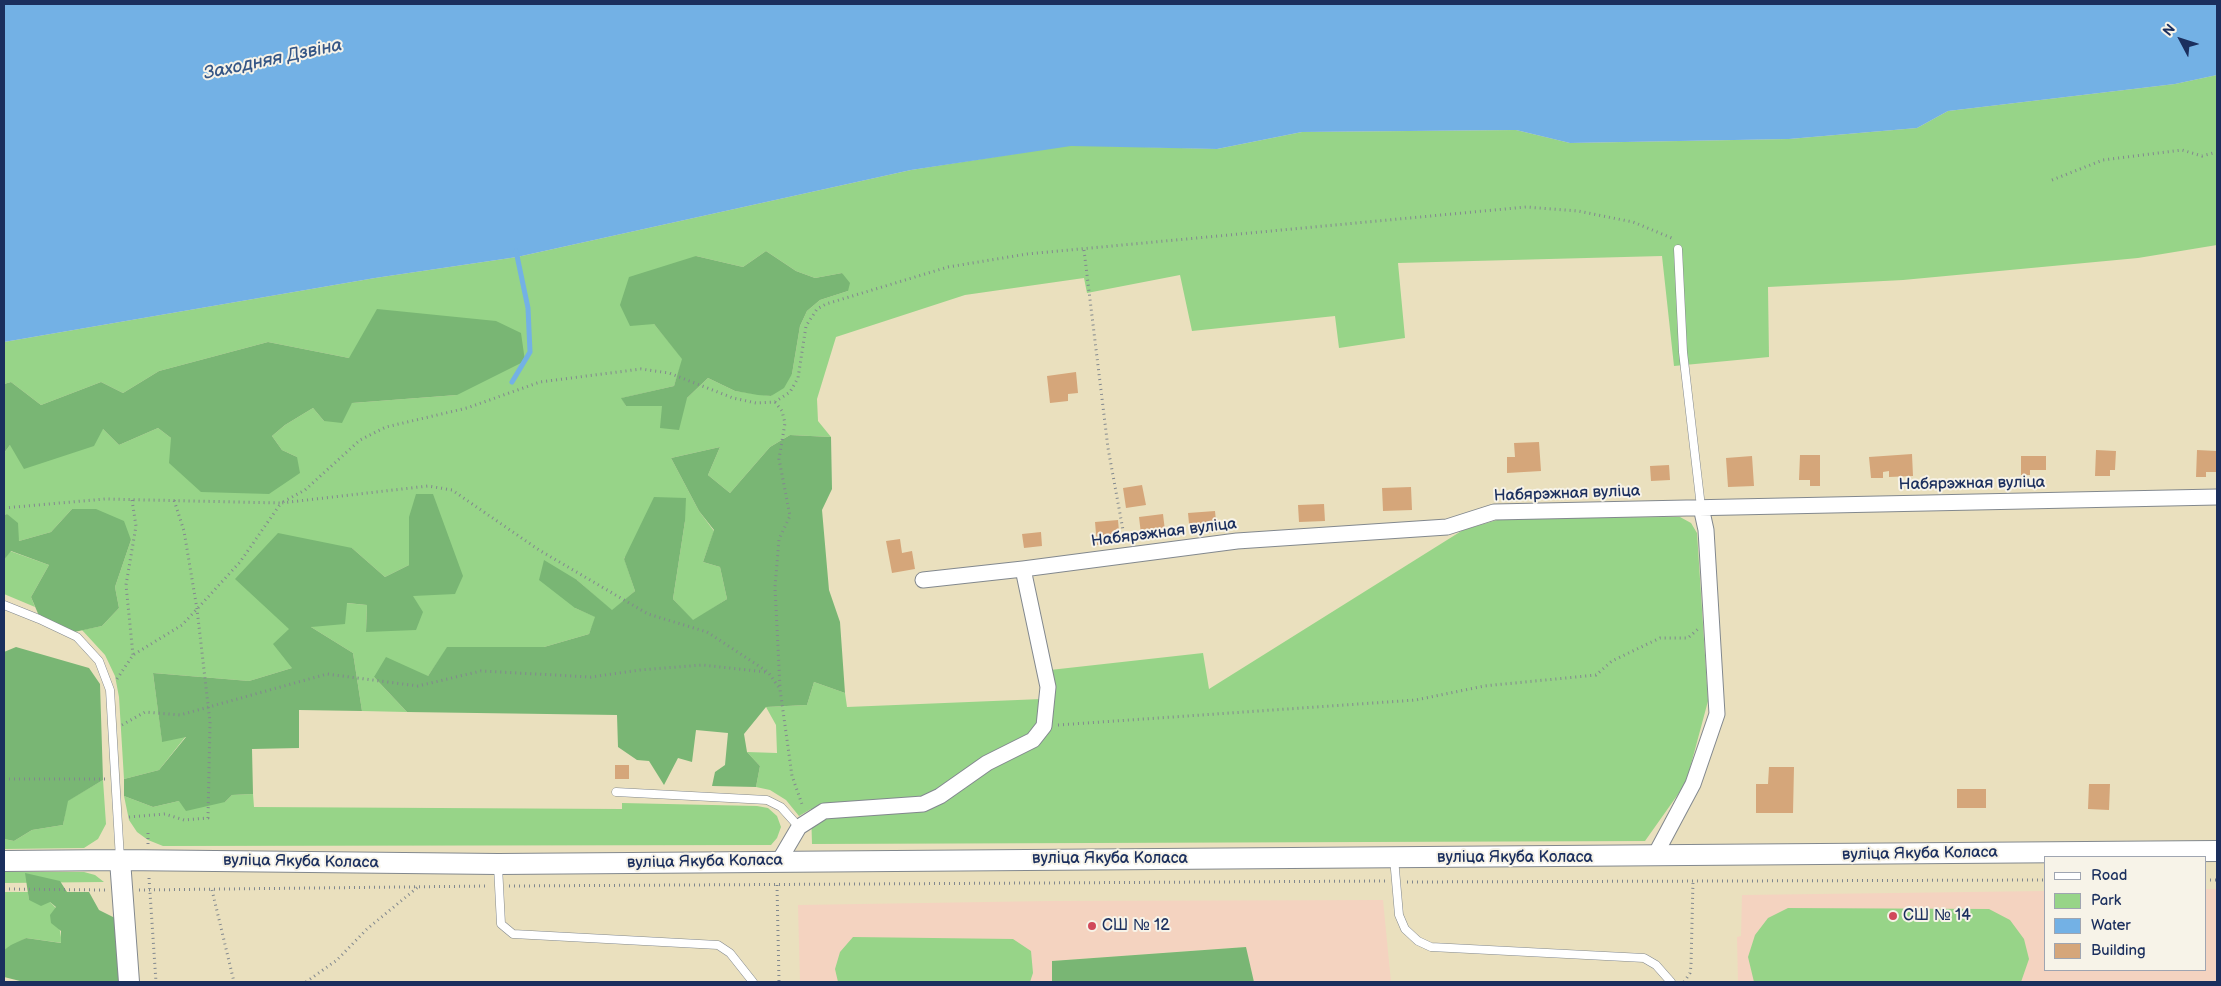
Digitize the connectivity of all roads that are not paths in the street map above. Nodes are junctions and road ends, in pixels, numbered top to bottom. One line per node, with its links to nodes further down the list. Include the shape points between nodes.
1 (1678, 249): 3 (lane, via 1683,352)
2 (2217, 497): 3 (street, Набярэжная вуліца)
3 (1701, 507): 4 (street, Набярэжная вуліца, via 1494,512 1447,527 1236,541); 10 (street, via 1706,530 1716,714 1693,784)
4 (1023, 569): 5 (street, Набярэжная вуліца); 8 (street, via 1048,688 1044,726 1033,740 987,763 923,804 824,811)
5 (923, 580)
6 (4, 605): 12 (lane, via 77,637 99,661 110,690)
7 (616, 792): 8 (lane, via 767,800)
8 (804, 824): 14 (street)
9 (2217, 851): 10 (street, вуліца Якуба Коласа)
10 (1654, 857): 11 (street, вуліца Якуба Коласа)
11 (1394, 858): 14 (street, вуліца Якуба Коласа); 18 (lane, via 1399,914 1405,929 1431,947 1644,958 1656,965)
12 (120, 860): 13 (street, вуліца Якуба Коласа); 15 (street, вуліца Якуба Коласа); 16 (street)
13 (4, 861)
14 (779, 861): 15 (street, вуліца Якуба Коласа)
15 (498, 864): 17 (lane, via 501,924 513,934 718,945 730,952)
16 (129, 982)
17 (753, 982)
18 (1671, 982)

